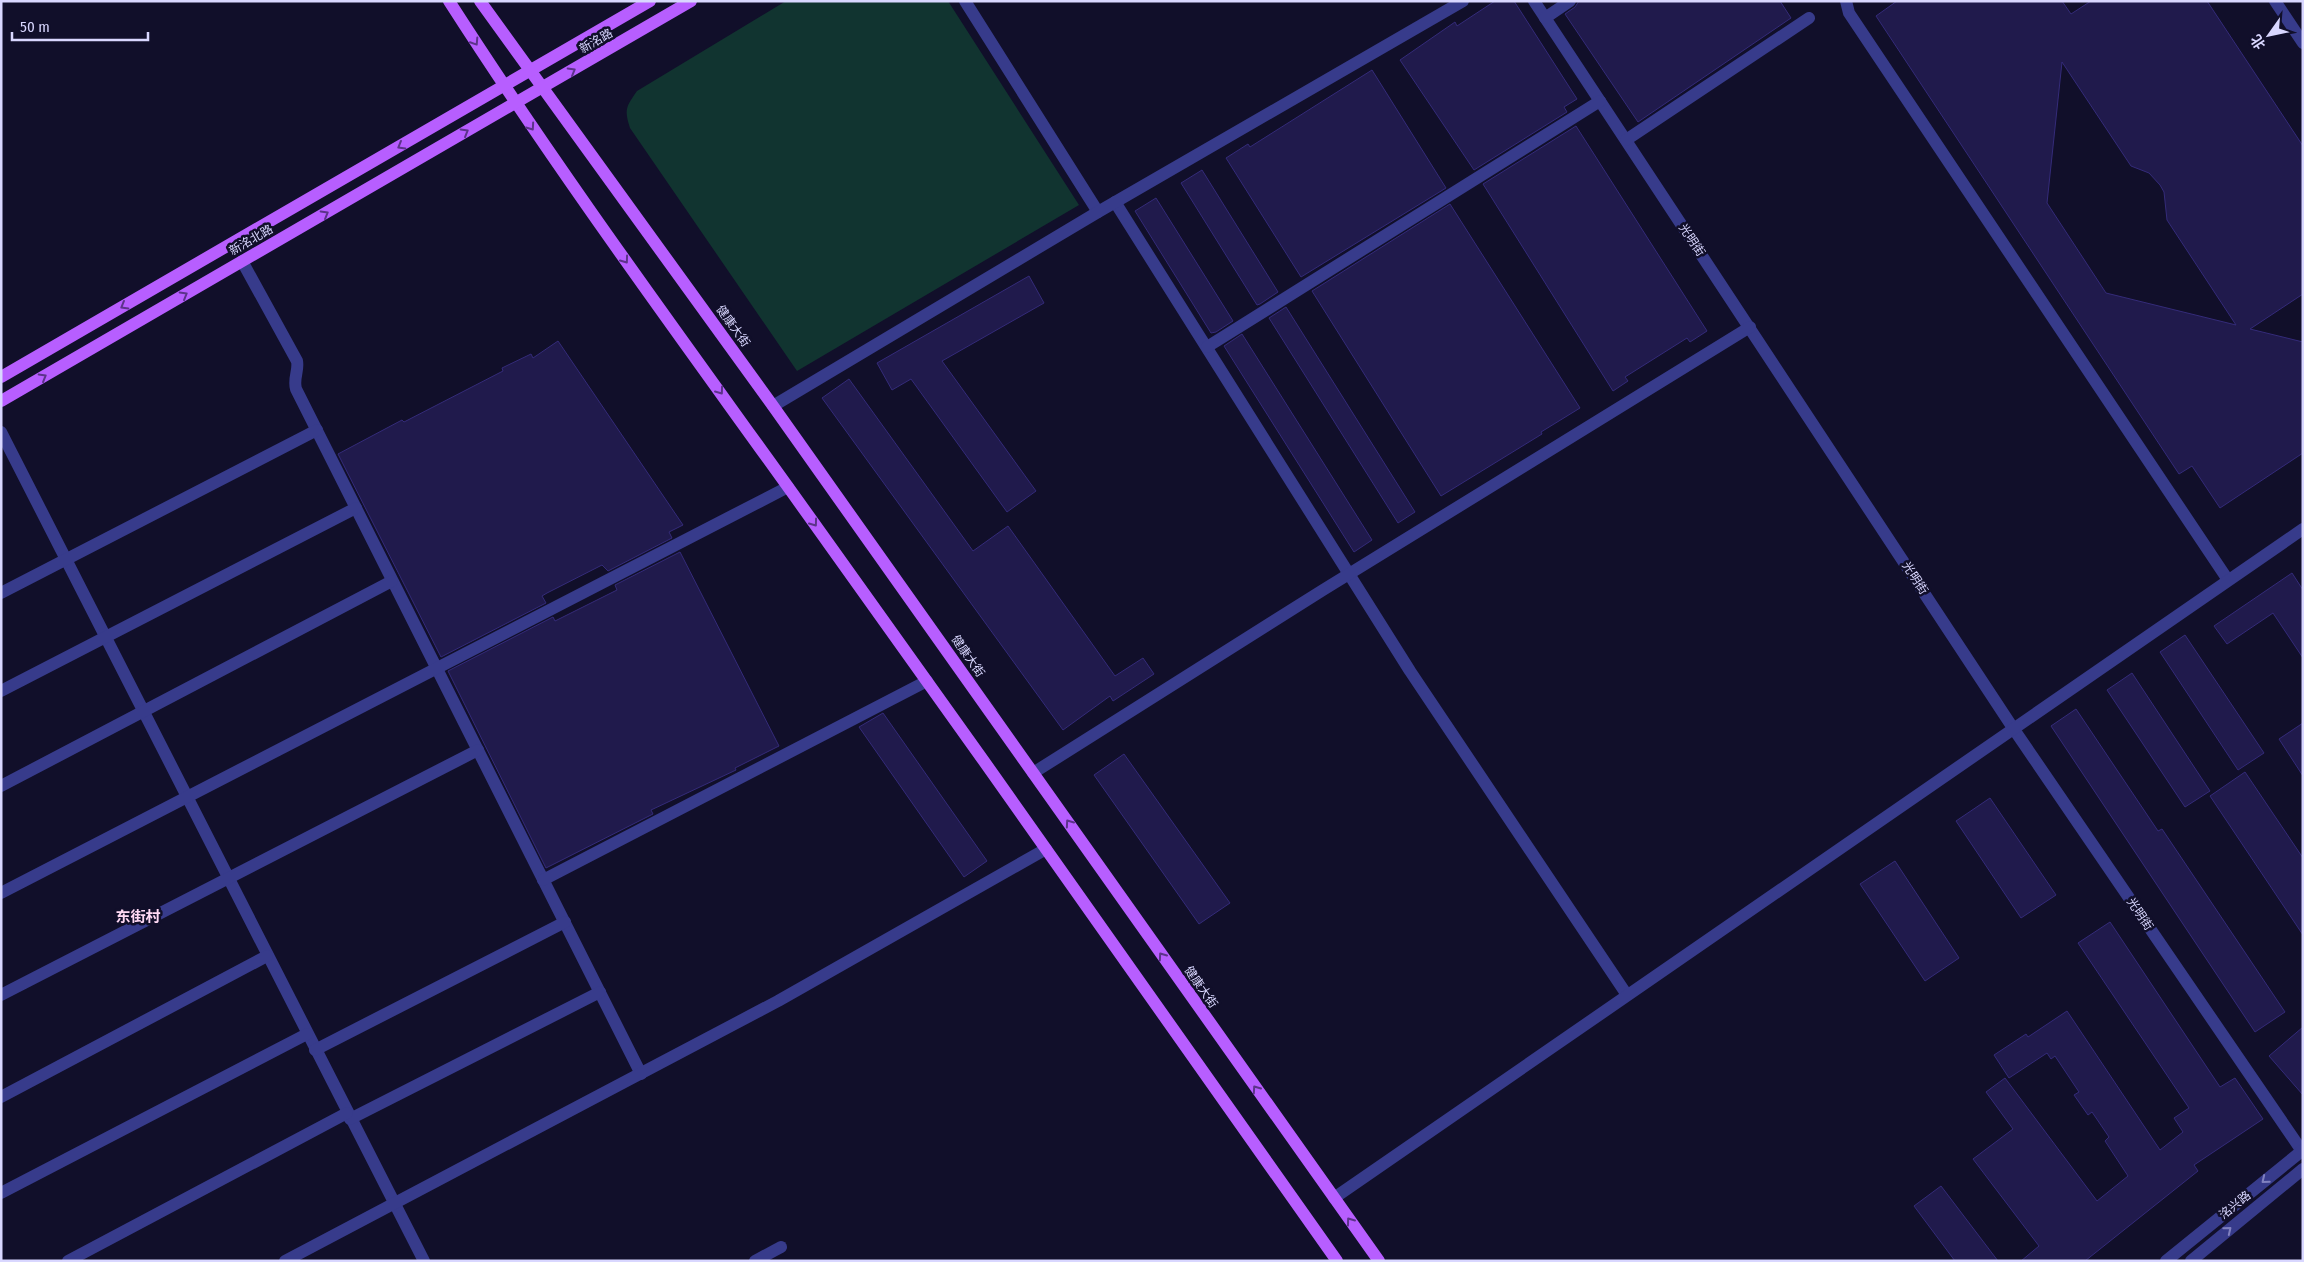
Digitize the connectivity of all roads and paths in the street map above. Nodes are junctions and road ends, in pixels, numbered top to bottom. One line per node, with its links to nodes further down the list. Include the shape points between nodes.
1 (449, 1): 15 (main road, one-way to 15)
2 (480, 1): 14 (main road, 健康大街)
3 (650, 1): 14 (main road, 新洺路)
4 (691, 1): 16 (main road, 新洺路, one-way to 4)
5 (965, 1): 21 (street)
6 (1463, 1): 20 (street)
7 (1534, 1): 11 (street, 光明街)
8 (1570, 1): 11 (street)
9 (1846, 1): 35 (street, via 1849,13)
10 (2275, 1): 13 (street)
11 (1545, 18): 17 (street, 光明街)
12 (1809, 18): 19 (street)
13 (2303, 43)
14 (531, 70): 15 (main road, 新洺路); 16 (main road, 健康大街)
15 (504, 86): 18 (main road); 25 (main road, 新洺北路, one-way to 25)
16 (543, 87): 18 (main road, 新洺路); 27 (main road, 健康大街)
17 (1600, 101): 19 (street, 光明街); 24 (street)
18 (515, 104): 22 (main road, 新洺北路, one-way to 18); 30 (main road, one-way to 30)
19 (1626, 140): 23 (street, 光明街)
20 (1115, 202): 21 (street); 24 (street)
21 (1098, 212): 27 (street)
22 (242, 261): 26 (main road, 新洺北路, one-way to 22); 28 (street, via 297,361 296,389)
23 (1750, 326): 34 (street); 43 (street, 光明街)
24 (1207, 347): 34 (street)
25 (1, 377)
26 (1, 401)
27 (773, 406): 45 (main road, 健康大街)
28 (316, 430): 31 (street); 33 (street)
29 (1, 432): 33 (street)
30 (788, 487): 39 (street); 40 (main road, one-way to 40)
31 (356, 508): 36 (street); 38 (street)
32 (2303, 529): 35 (street)
33 (66, 560): 37 (street); 38 (street)
34 (1350, 574): 45 (street); 56 (street, via 1410,671)
35 (2228, 580): 43 (street)
36 (392, 581): 39 (street); 42 (street)
37 (1, 593)
38 (105, 637): 41 (street); 42 (street)
39 (436, 668): 44 (street); 47 (street)
40 (927, 681): 48 (main road); 50 (street)
41 (1, 691)
42 (143, 711): 46 (street); 47 (street)
43 (2013, 728): 56 (street); 62 (street, 光明街)
44 (478, 750): 49 (street); 50 (street)
45 (1033, 773): 65 (main road, 健康大街, one-way to 45)
46 (1, 786)
47 (186, 796): 49 (street); 51 (street)
48 (1046, 848): 59 (street, via 778,1001); 72 (main road)
49 (228, 879): 53 (street); 55 (street)
50 (543, 880): 52 (street)
51 (1, 894)
52 (565, 922): 54 (street); 58 (street)
53 (267, 956): 57 (street); 60 (street)
54 (600, 992): 59 (street); 61 (street)
55 (1, 995)
56 (1627, 995): 65 (street)
57 (307, 1034): 58 (street); 64 (street)
58 (315, 1050): 61 (street)
59 (641, 1074): 66 (street)
60 (1, 1097)
61 (348, 1116): 66 (street); 68 (street)
62 (2302, 1150): 74 (street, 洺兴路, one-way to 74)
63 (2303, 1169): 75 (street, 洺兴路, one-way to 63)
64 (1, 1193)
65 (1334, 1198): 73 (main road, 健康大街, one-way to 65)
66 (393, 1204): 69 (street); 70 (street)
67 (781, 1247): 71 (street)
68 (68, 1261)
69 (285, 1261)
70 (424, 1261)
71 (755, 1261)
72 (1337, 1261)
73 (1379, 1261)
74 (2166, 1261)
75 (2190, 1261)

